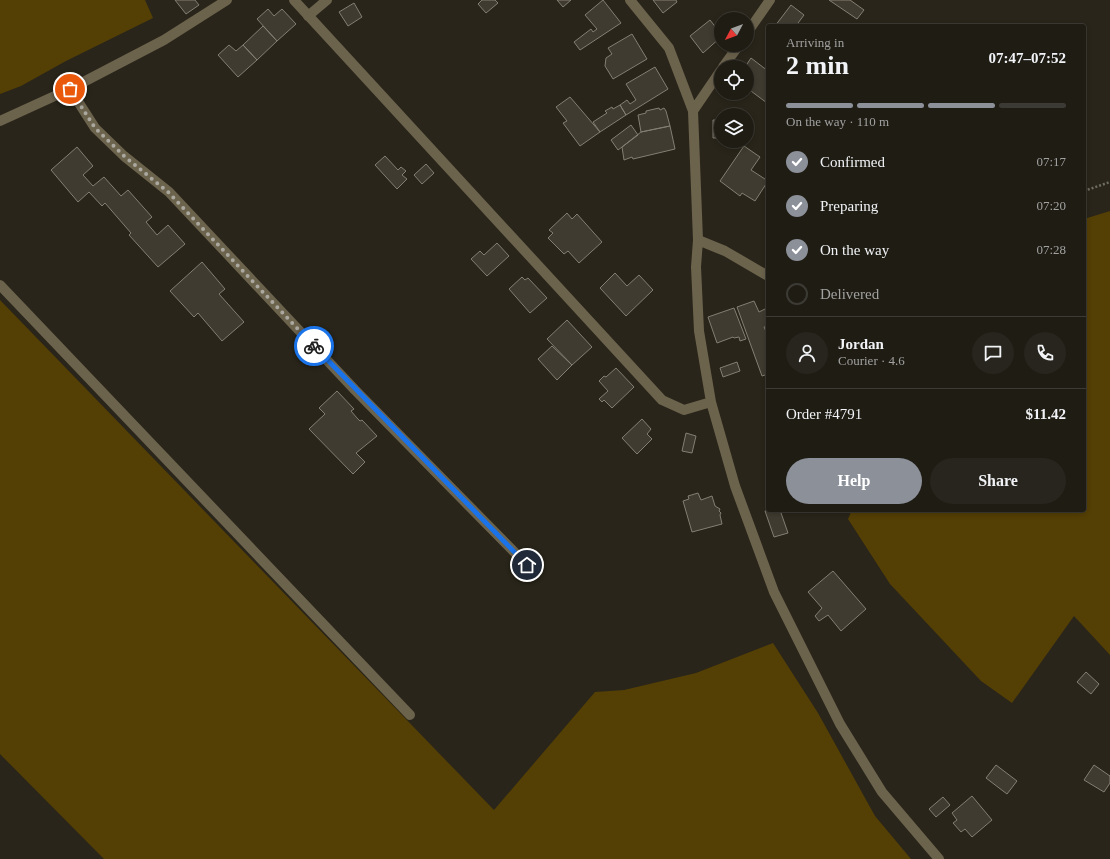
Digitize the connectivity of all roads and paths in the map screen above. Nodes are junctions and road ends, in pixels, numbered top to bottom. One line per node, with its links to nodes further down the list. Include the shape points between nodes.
1 (227, 0): 9 (street, via 164,40)
2 (294, 0): 6 (street)
3 (327, 0): 6 (street)
4 (630, 0): 10 (street, via 668,48)
5 (770, 0): 7 (street)
6 (308, 16): 17 (street, via 662,400 684,410)
7 (754, 23)
8 (714, 80): 10 (street)
9 (70, 89): 11 (street); 18 (street, via 95,128 168,192 355,390)
10 (693, 111): 14 (street)
11 (0, 121)
12 (1110, 182): 13 (path)
13 (1086, 190)
14 (698, 240): 15 (street, via 725,251); 17 (street, via 696,267 699,331)
15 (766, 275)
16 (0, 285): 19 (street)
17 (711, 402): 20 (street, via 735,486 774,592 808,662 840,724 882,792)
18 (527, 565)
19 (410, 715)
20 (939, 859)

